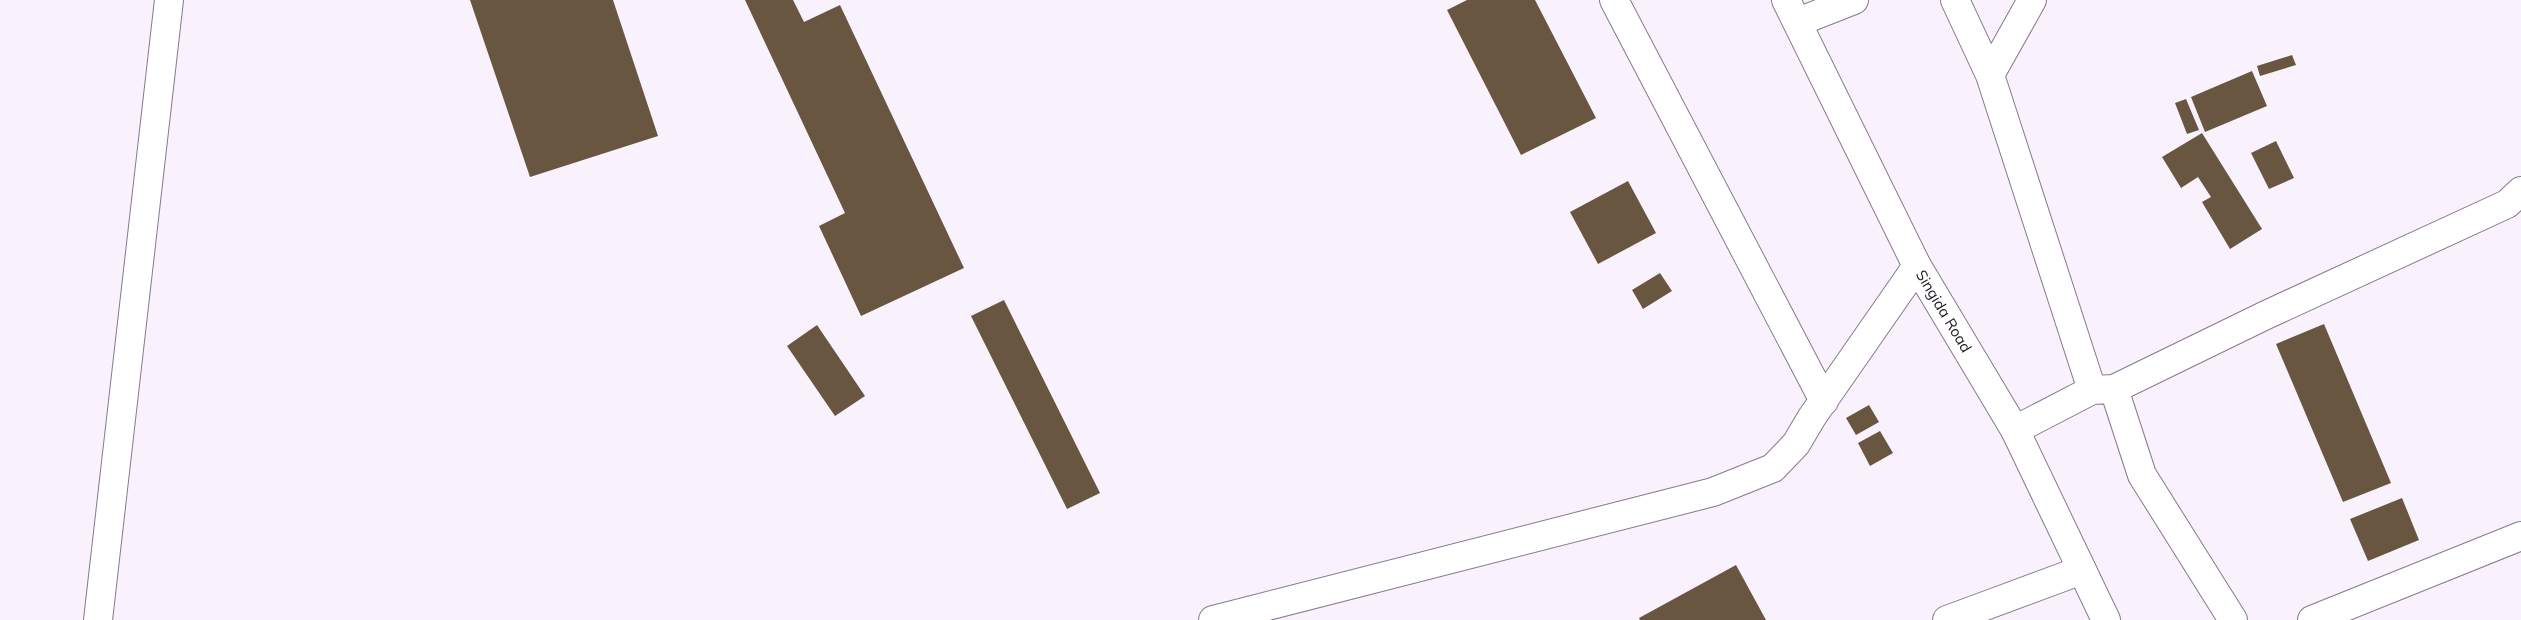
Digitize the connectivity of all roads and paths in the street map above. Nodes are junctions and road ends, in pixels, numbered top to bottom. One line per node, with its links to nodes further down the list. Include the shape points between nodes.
1 (170, 0): 15 (main road)
2 (1614, 0): 11 (main road)
3 (1854, 0): 6 (main road)
4 (1955, 0): 7 (main road)
5 (2032, 0): 7 (main road)
6 (1792, 11): 9 (main road, Singida Road)
7 (1990, 76): 10 (main road)
8 (2521, 191): 10 (main road, via 2507,204)
9 (1917, 266): 11 (main road); 12 (main road, Singida Road)
10 (2103, 390): 12 (main road); 19 (main road, via 2142,475)
11 (1824, 401): 16 (main road, via 1796,444 1773,468 1713,492)
12 (2014, 430): 14 (main road, Singida Road)
13 (2521, 536): 20 (main road)
14 (2082, 570): 17 (main road); 18 (main road, Singida Road)
15 (98, 620)
16 (1213, 620)
17 (1947, 620)
18 (2106, 620)
19 (2233, 620)
20 (2312, 620)

